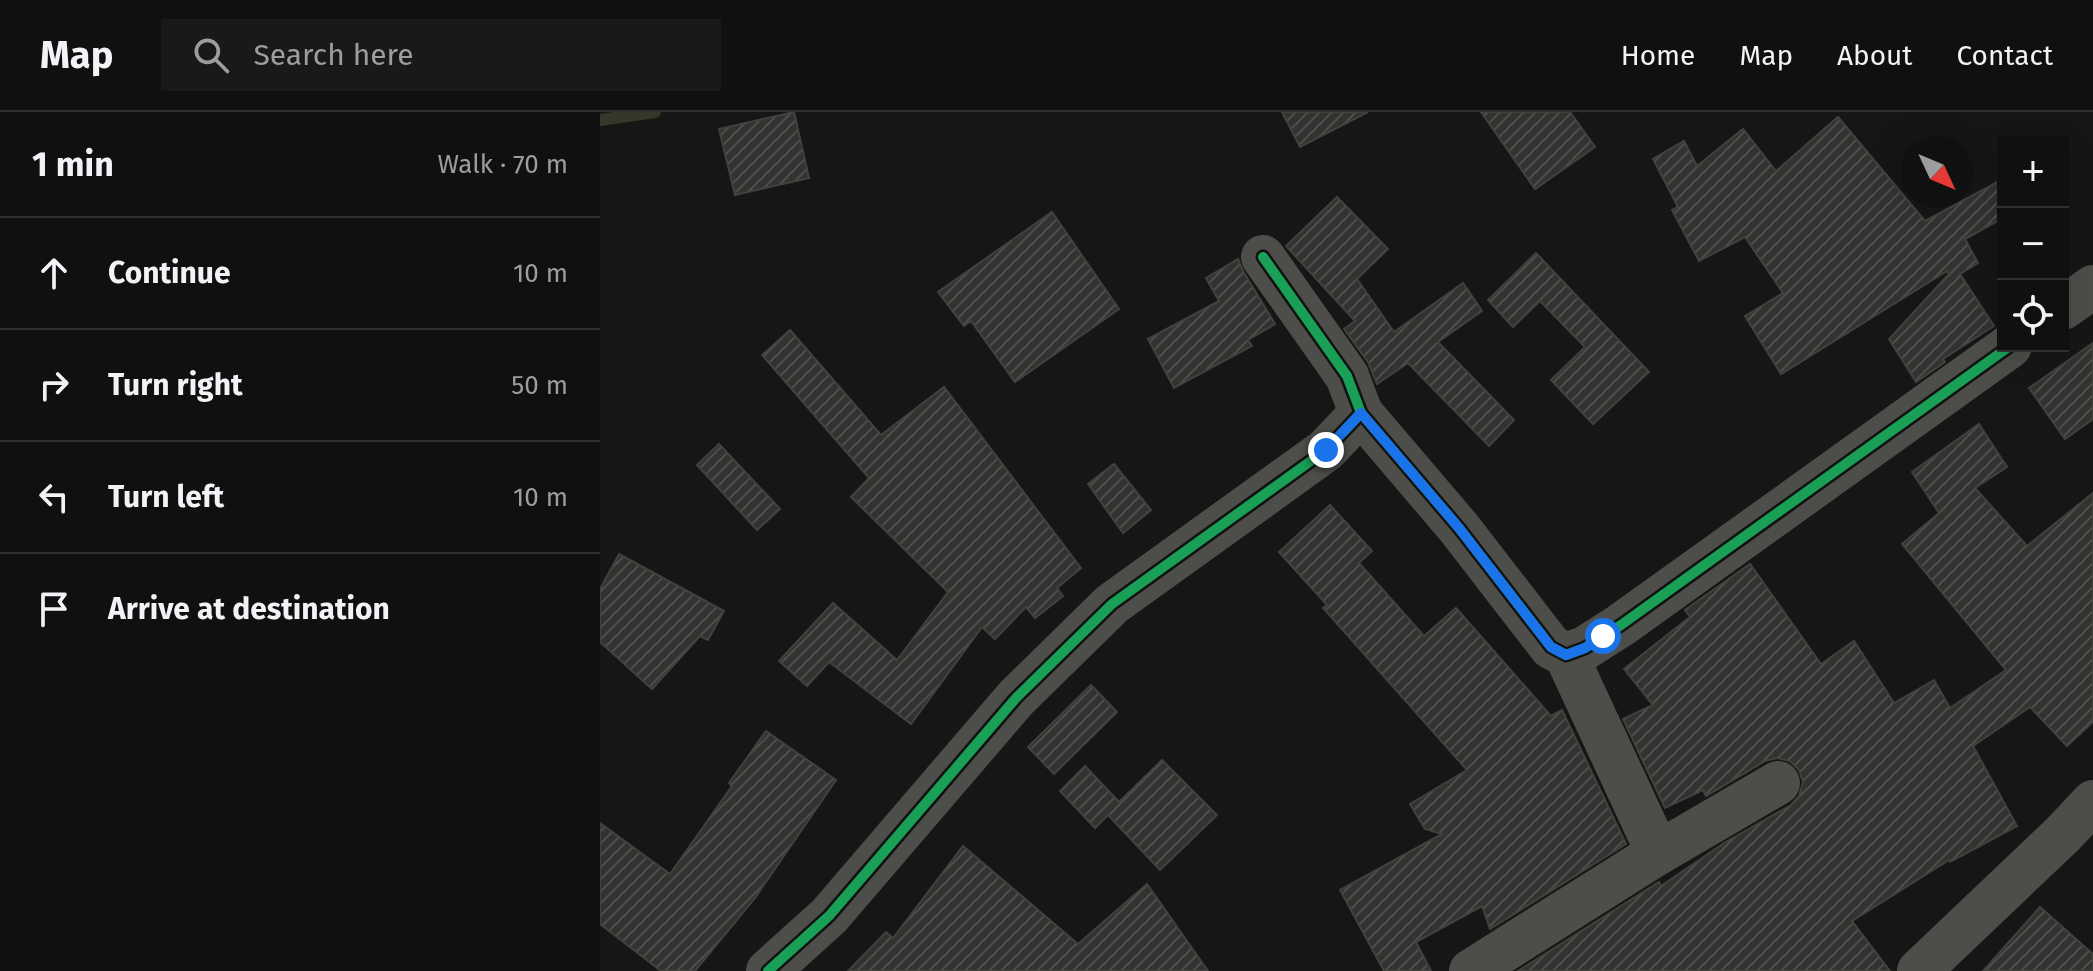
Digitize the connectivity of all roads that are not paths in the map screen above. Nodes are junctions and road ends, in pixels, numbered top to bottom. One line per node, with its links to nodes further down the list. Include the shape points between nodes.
1 (1263, 257): 5 (street, via 1347,376)
2 (2093, 287): 3 (street)
3 (2069, 304)
4 (2002, 352): 6 (street, via 1621,625)
5 (1361, 413): 6 (street, via 1551,647); 10 (street, via 1326,450 1112,604 1016,698 829,916)
6 (1566, 655): 9 (street)
7 (1778, 783): 9 (street)
8 (2093, 802): 12 (street)
9 (1658, 853): 11 (street)
10 (768, 971)
11 (1471, 971)
12 (1919, 971)

